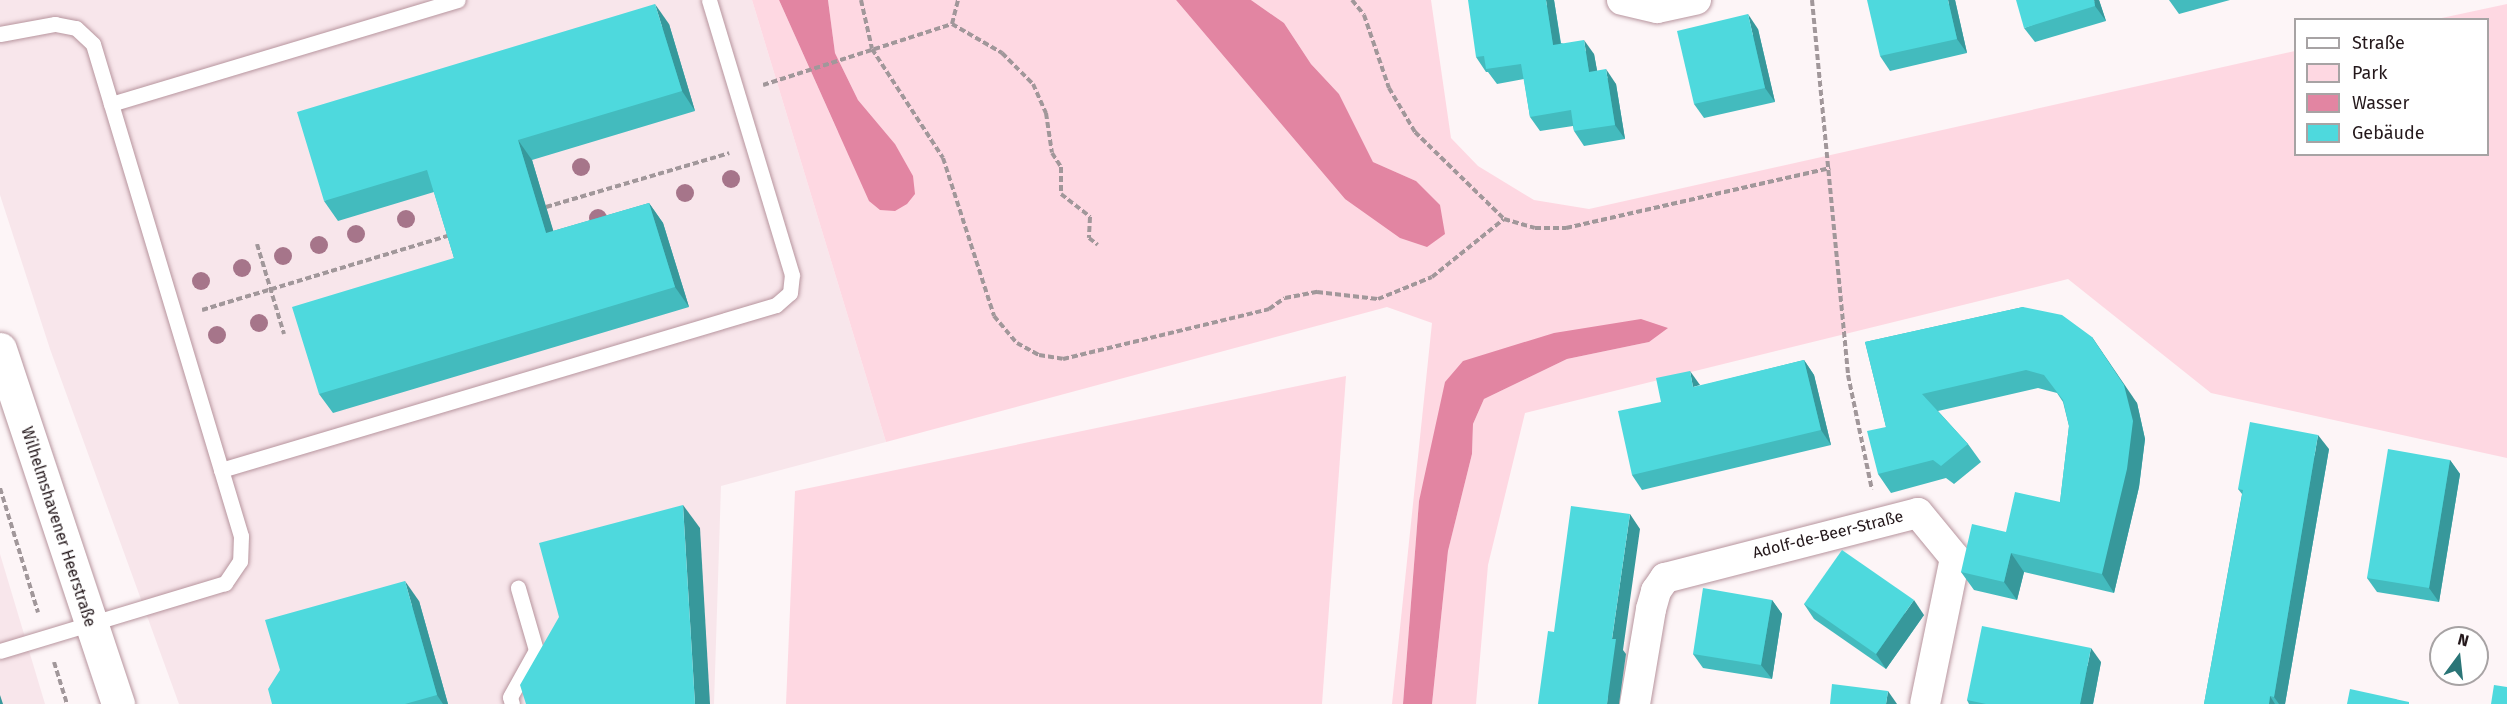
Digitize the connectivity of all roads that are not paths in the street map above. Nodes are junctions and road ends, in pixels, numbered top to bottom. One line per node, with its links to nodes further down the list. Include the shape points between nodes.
1 (458, 0): 6 (lane)
2 (709, 0): 8 (lane, via 792,275 790,292 776,305)
3 (1622, 0): 4 (street, via 1657,8)
4 (1696, 0)
5 (0, 34): 6 (lane, via 55,24 76,28 93,44)
6 (111, 104): 8 (lane)
7 (1, 356): 10 (street, Wilhelmshavener Heerstraße)
8 (221, 470): 10 (lane, via 241,536 240,561 225,584)
9 (518, 588): 13 (lane, via 536,650 510,697)
10 (91, 625): 11 (lane); 12 (street, Wilhelmshavener Heerstraße)
11 (0, 651)
12 (118, 704)
13 (512, 704)
14 (1635, 704): 15 (street, Adolf-de-Beer-Straße, via 1650,609 1665,578 1918,513 1955,558)
15 (1925, 704)

